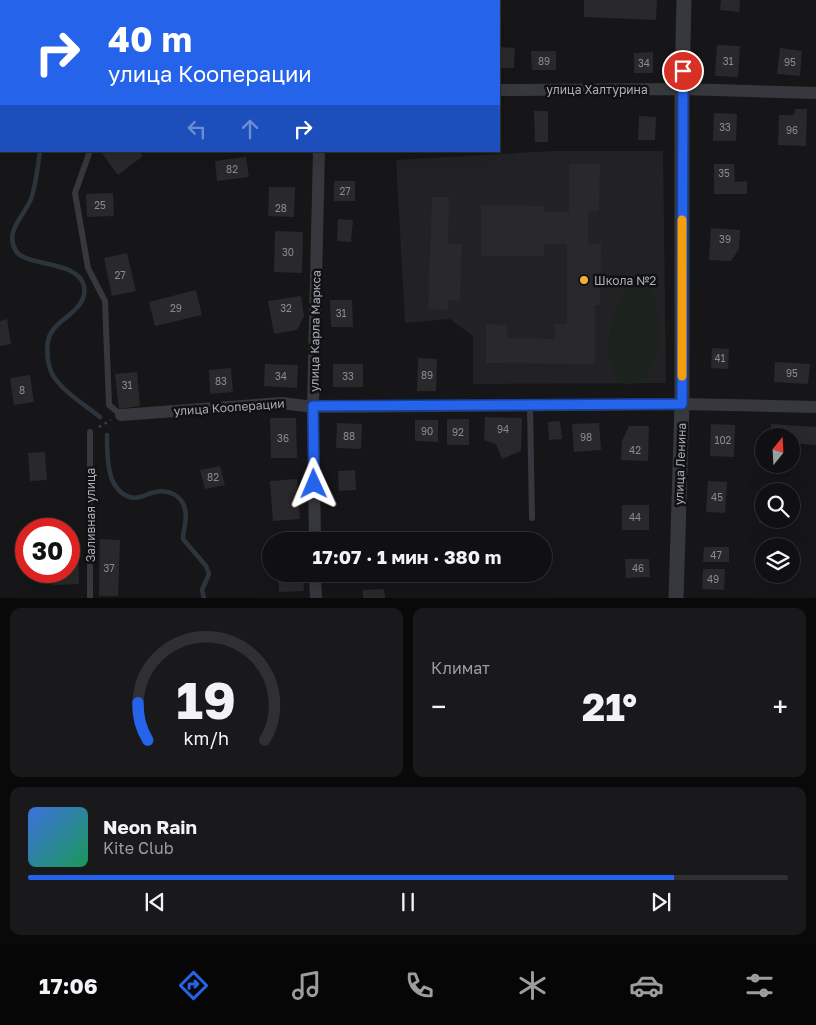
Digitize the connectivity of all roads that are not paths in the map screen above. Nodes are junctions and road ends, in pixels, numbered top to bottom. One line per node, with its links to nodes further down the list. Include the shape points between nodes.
1 (684, 0): 2 (street, улица Ленина)
2 (682, 89): 3 (street, улица Халтурина); 4 (street, улица Халтурина); 7 (street, улица Ленина)
3 (500, 90)
4 (816, 93)
5 (90, 152): 11 (lane, via 75,193 88,268 106,301 108,405)
6 (318, 152): 9 (street, улица Карла Маркса)
7 (682, 404): 8 (street, улица Кооперации); 10 (street, улица Кооперации); 18 (street, улица Ленина)
8 (530, 405): 9 (street, улица Кооперации); 13 (lane)
9 (313, 406): 11 (street, улица Кооперации, via 282,403); 14 (street, улица Карла Маркса)
10 (816, 407)
11 (121, 415)
12 (90, 432): 16 (lane, Заливная улица)
13 (532, 518)
14 (315, 532)
15 (315, 582): 17 (street)
16 (90, 598)
17 (316, 598)
18 (676, 598)

